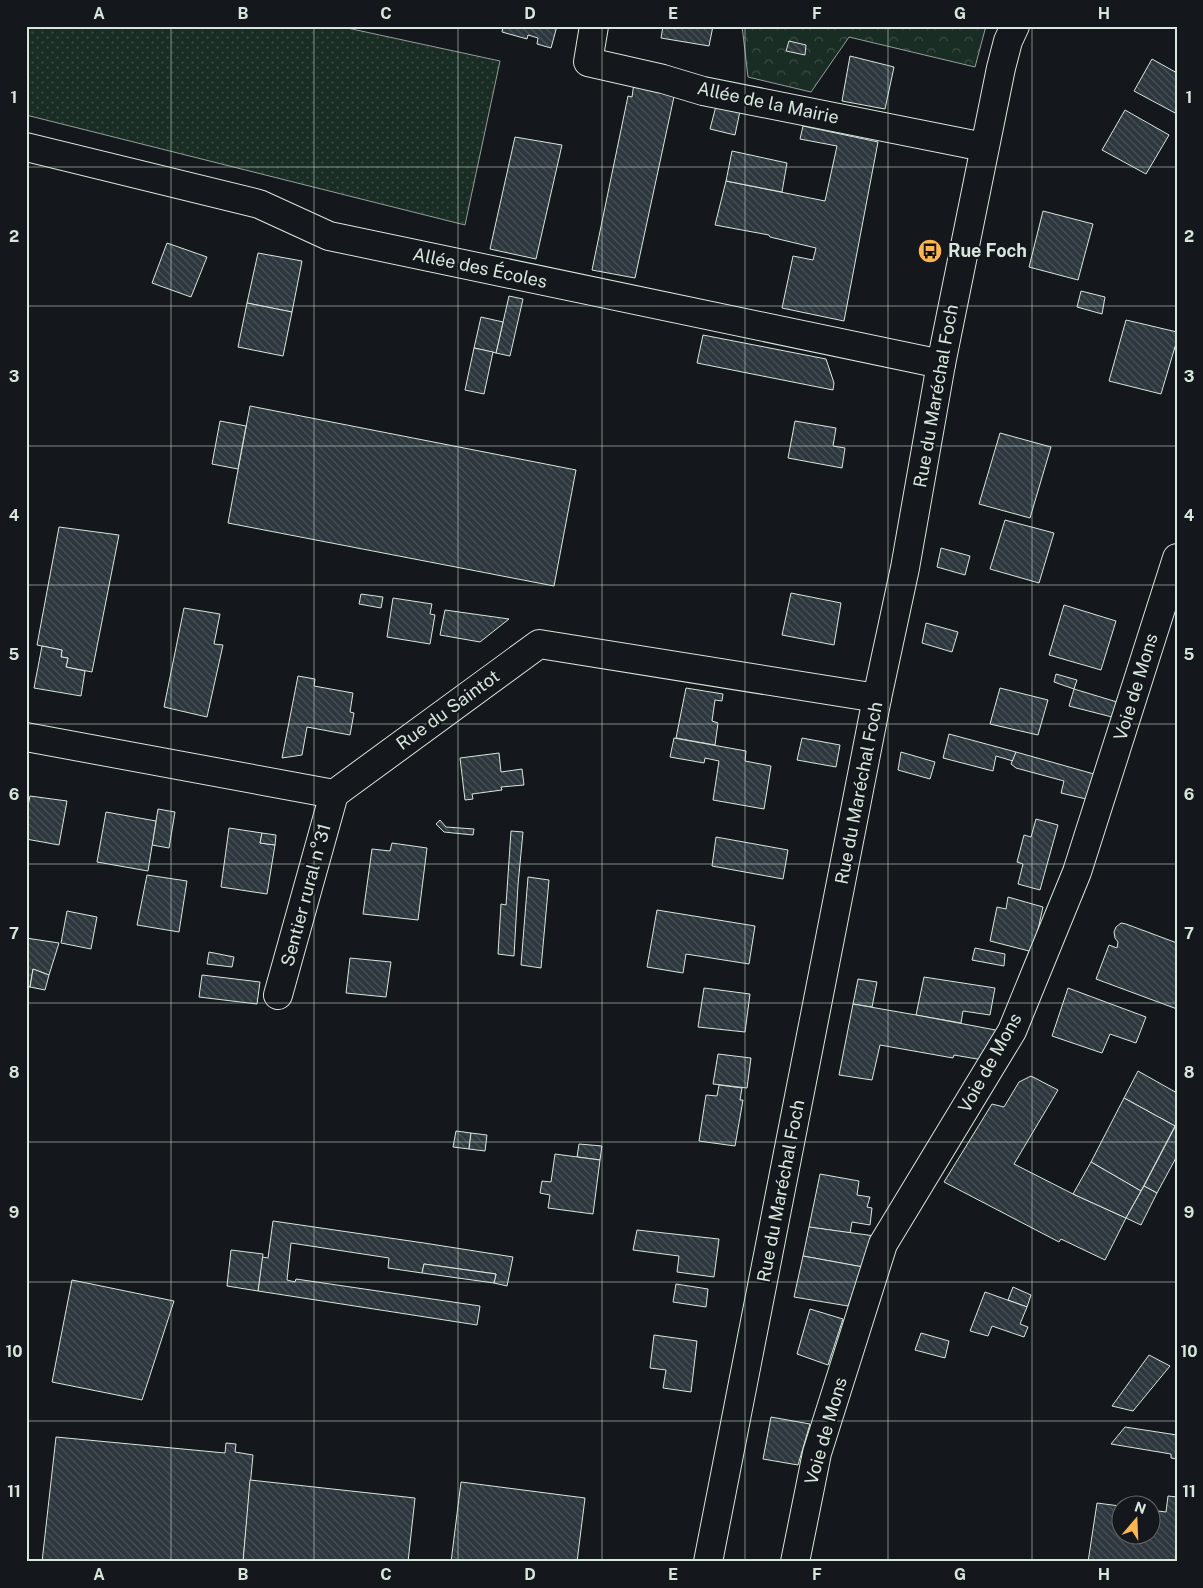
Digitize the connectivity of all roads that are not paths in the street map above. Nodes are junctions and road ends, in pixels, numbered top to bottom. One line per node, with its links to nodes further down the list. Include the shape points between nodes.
1 (594, 26): 3 (street, Allée de la Mairie, via 588,62 703,91)
2 (1015, 26): 3 (street, Rue du Maréchal Foch, via 1008,41)
3 (984, 147): 5 (street, Rue du Maréchal Foch)
4 (26, 148): 5 (street, Allée des Écoles, via 259,204 329,236)
5 (941, 364): 7 (street, Rue du Maréchal Foch, via 905,568)
6 (1177, 558): 12 (street, Voie de Mons, via 1077,872 1012,1031 883,1244 817,1453)
7 (877, 698): 9 (street, Rue du Saintot, via 539,644); 11 (street, Rue du Maréchal Foch)
8 (26, 737): 9 (street)
9 (334, 794): 10 (street, Sentier rural n°31)
10 (278, 995)
11 (708, 1562)
12 (795, 1562)

